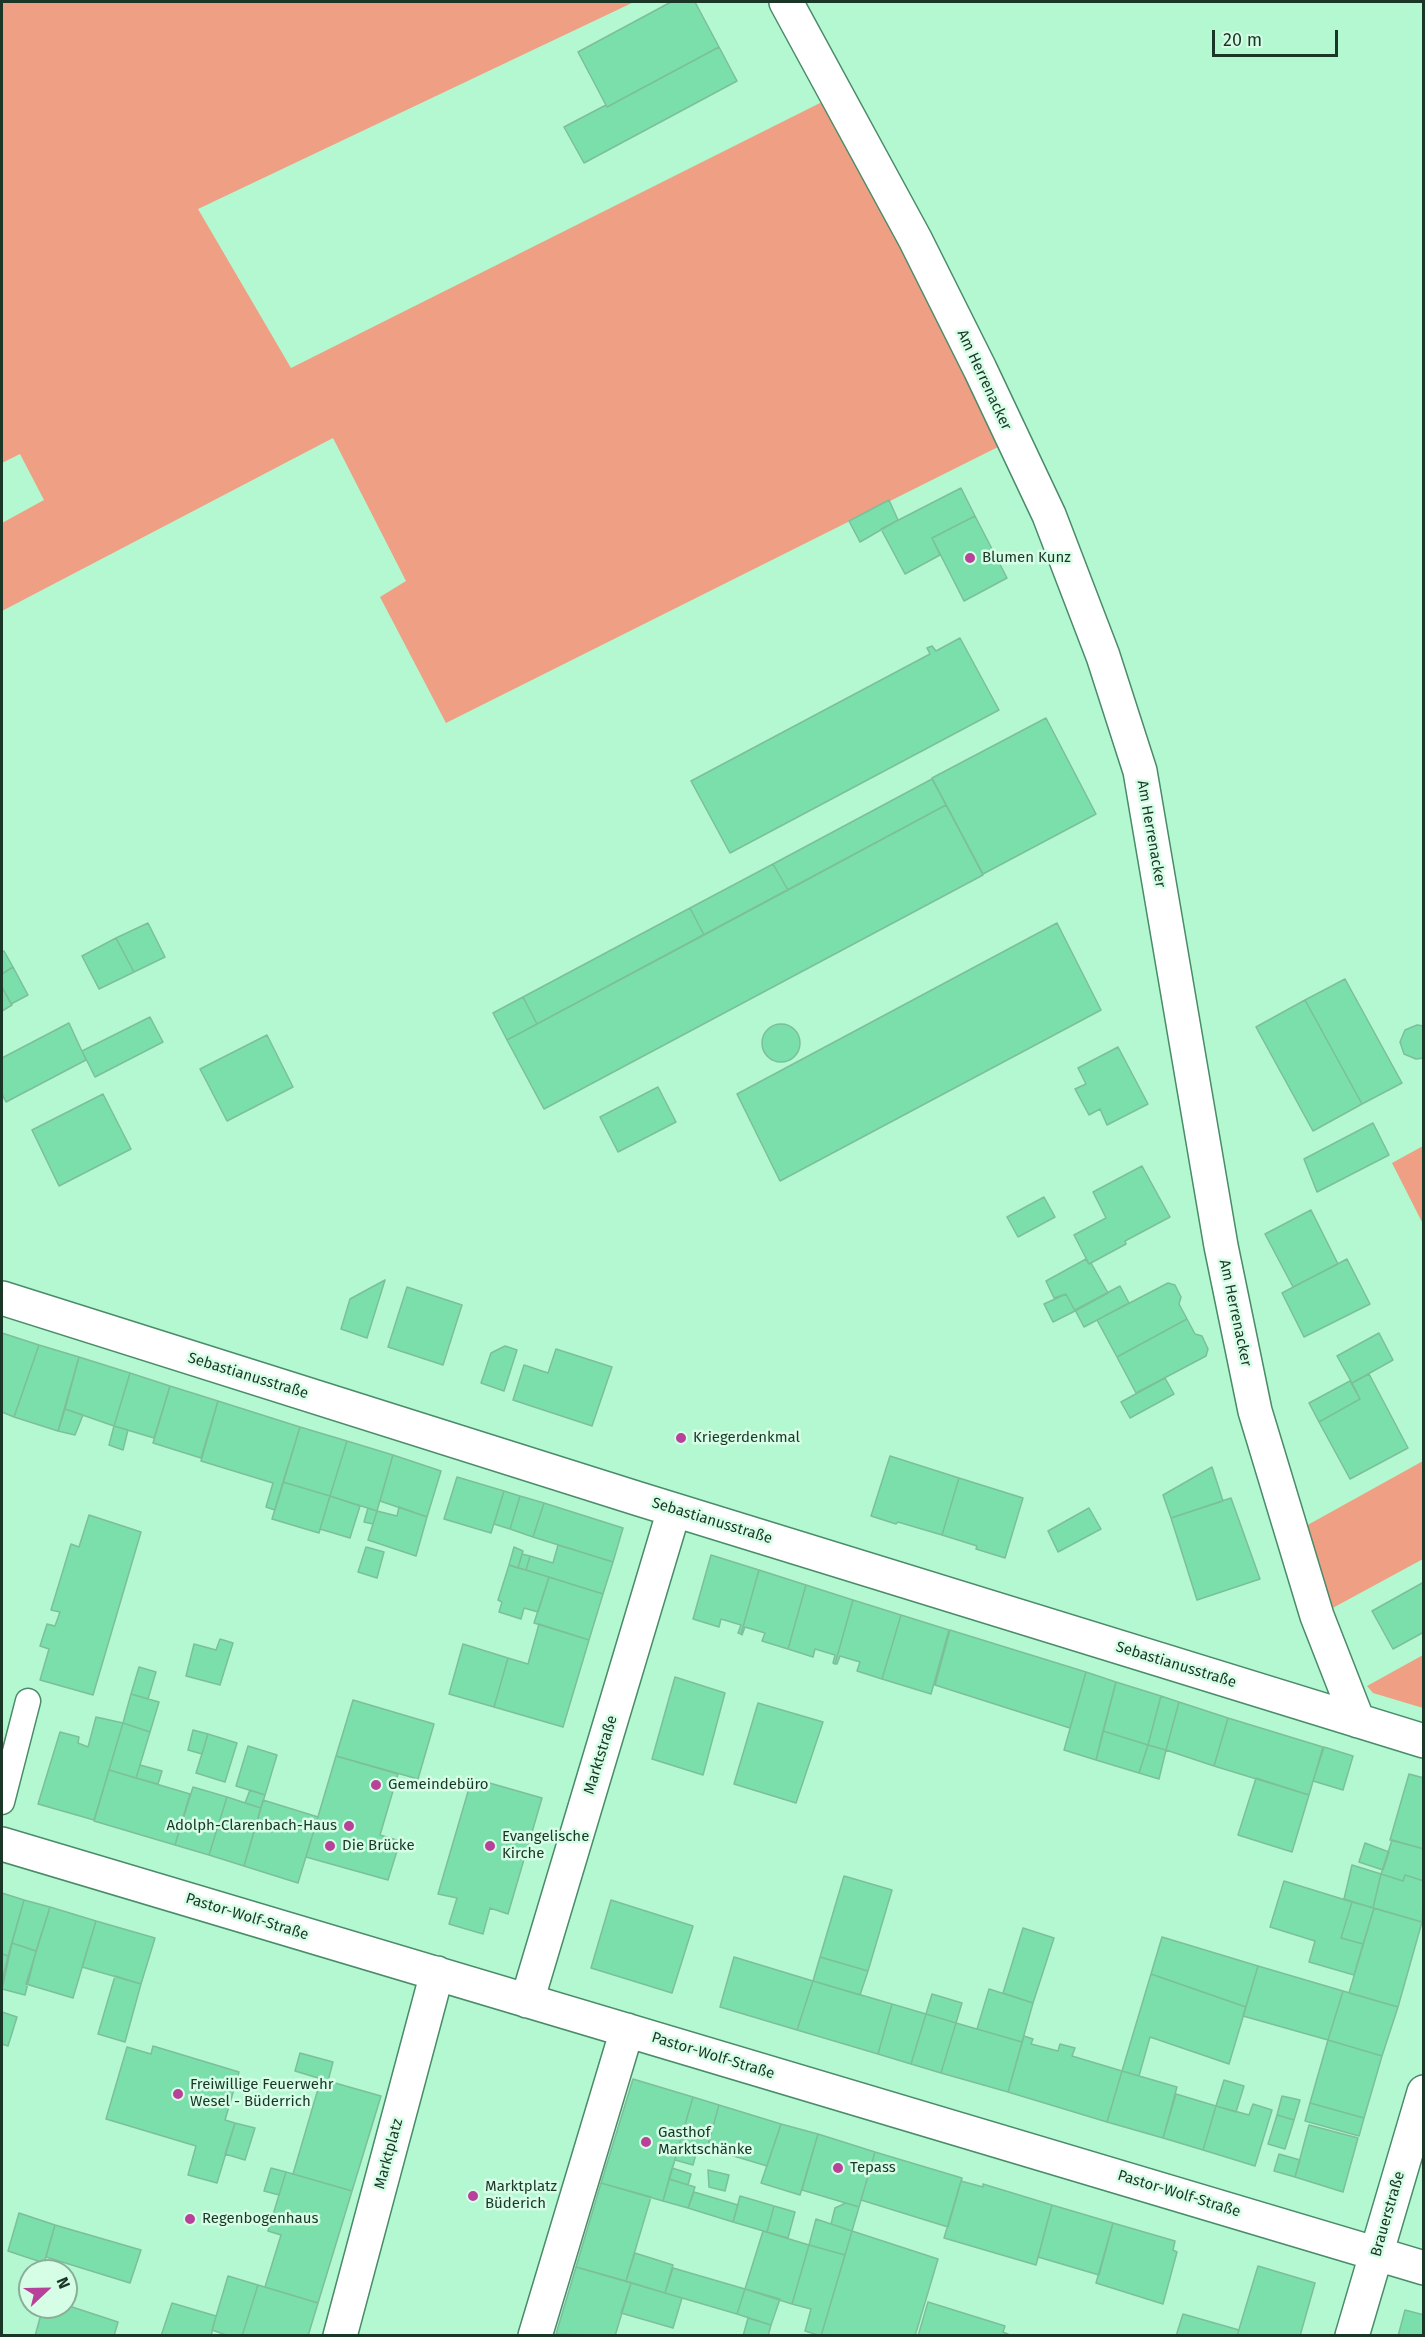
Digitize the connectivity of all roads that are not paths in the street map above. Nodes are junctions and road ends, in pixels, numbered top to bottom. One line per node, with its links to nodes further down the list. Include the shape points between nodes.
1 (786, 2): 5 (street, Am Herrenacker, via 915,238 981,369 1049,515 1103,656 1140,771 1219,1235 1256,1411 1317,1616)
2 (2, 1298): 3 (street, Sebastianusstraße)
3 (674, 1510): 5 (street, Sebastianusstraße); 10 (street, Marktstraße)
4 (28, 1701): 7 (lane)
5 (1359, 1721): 6 (street, Sebastianusstraße)
6 (1424, 1741)
7 (2, 1802)
8 (2, 1844): 9 (street, Pastor-Wolf-Straße)
9 (437, 1973): 10 (street, Pastor-Wolf-Straße); 15 (street, Marktplatz)
10 (527, 2001): 11 (street, Pastor-Wolf-Straße)
11 (627, 2030): 13 (street, Pastor-Wolf-Straße); 16 (street)
12 (1424, 2092): 13 (street, Brauerstraße)
13 (1376, 2254): 14 (street, Pastor-Wolf-Straße); 17 (street, Brauerstraße)
14 (1424, 2268)
15 (340, 2336)
16 (535, 2336)
17 (1352, 2336)

